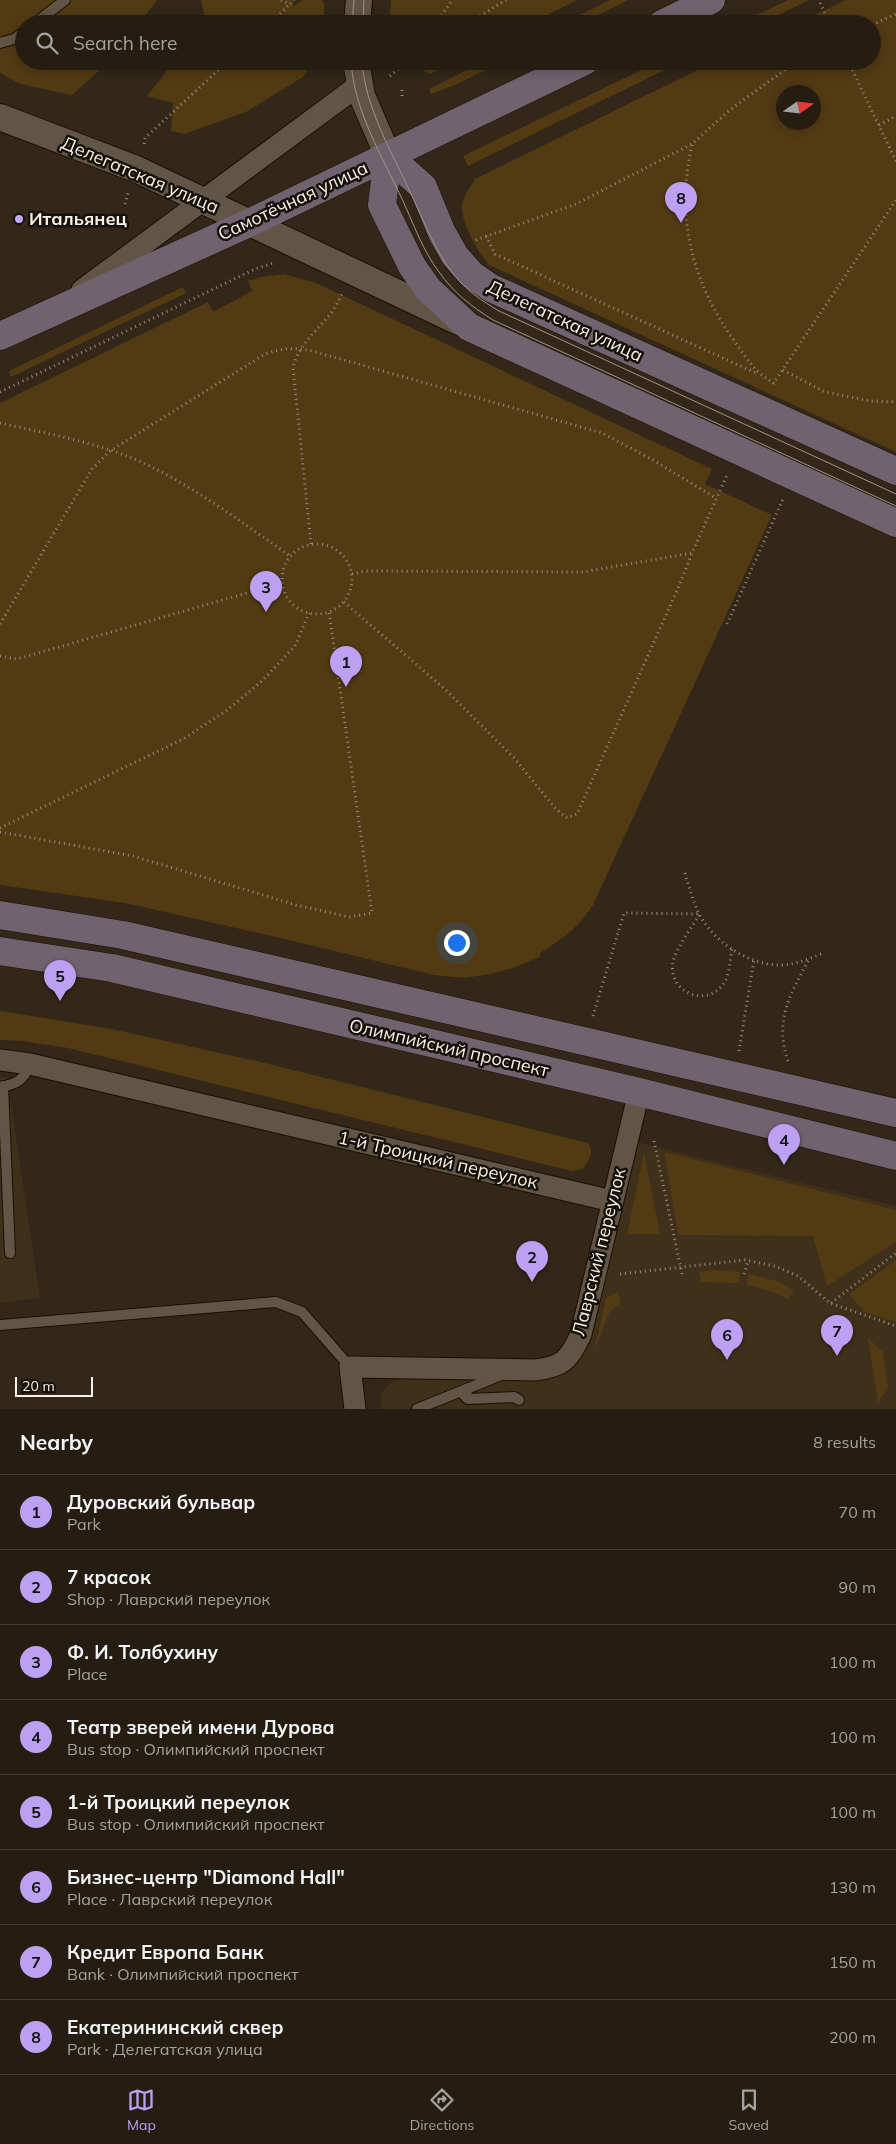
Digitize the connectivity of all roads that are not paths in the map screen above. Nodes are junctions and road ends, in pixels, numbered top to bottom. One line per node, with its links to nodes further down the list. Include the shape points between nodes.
1 (66, 0): 4 (lane)
2 (359, 0): 5 (street)
3 (711, 0): 6 (main road)
4 (46, 15)
5 (358, 15)
6 (680, 15)
7 (15, 38): 8 (lane)
8 (0, 43)
9 (565, 70): 12 (main road, Самотёчная улица)
10 (358, 73): 12 (street, via 370,116); 13 (street)
11 (0, 117): 13 (street, Делегатская улица, via 136,169)
12 (388, 156): 14 (main road, Самотёчная улица); 16 (main road, Делегатская улица, via 382,205 417,274); 18 (main road, Делегатская улица, via 423,187 455,256 472,275 491,288)
13 (204, 202): 14 (street, Делегатская улица); 15 (street)
14 (249, 223): 15 (main road, Самотёчная улица); 16 (street, Делегатская улица)
15 (56, 309): 17 (main road, Самотёчная улица)
16 (469, 327): 19 (main road, Делегатская улица)
17 (0, 336)
18 (896, 471)
19 (896, 523)
20 (0, 914): 26 (main road, Олимпийский проспект, via 123,935)
21 (0, 951): 25 (main road, Олимпийский проспект, via 112,968)
22 (0, 1060): 23 (street, 1-й Троицкий переулок)
23 (30, 1064): 24 (lane, via 26,1076); 28 (street, 1-й Троицкий переулок)
24 (2, 1087): 29 (lane)
25 (639, 1092): 27 (main road, Олимпийский проспект); 28 (street, Лаврский переулок)
26 (896, 1113)
27 (896, 1156)
28 (612, 1201): 32 (street, Лаврский переулок, via 581,1334 572,1353 561,1364 548,1368)
29 (10, 1253)
30 (0, 1325): 31 (lane, via 276,1302 302,1312)
31 (350, 1367): 32 (street, Лаврский переулок); 35 (street)
32 (513, 1370): 33 (lane)
33 (469, 1388): 34 (lane, via 464,1395 468,1399 514,1397); 36 (lane)
34 (519, 1400)
35 (355, 1409)
36 (417, 1409)

